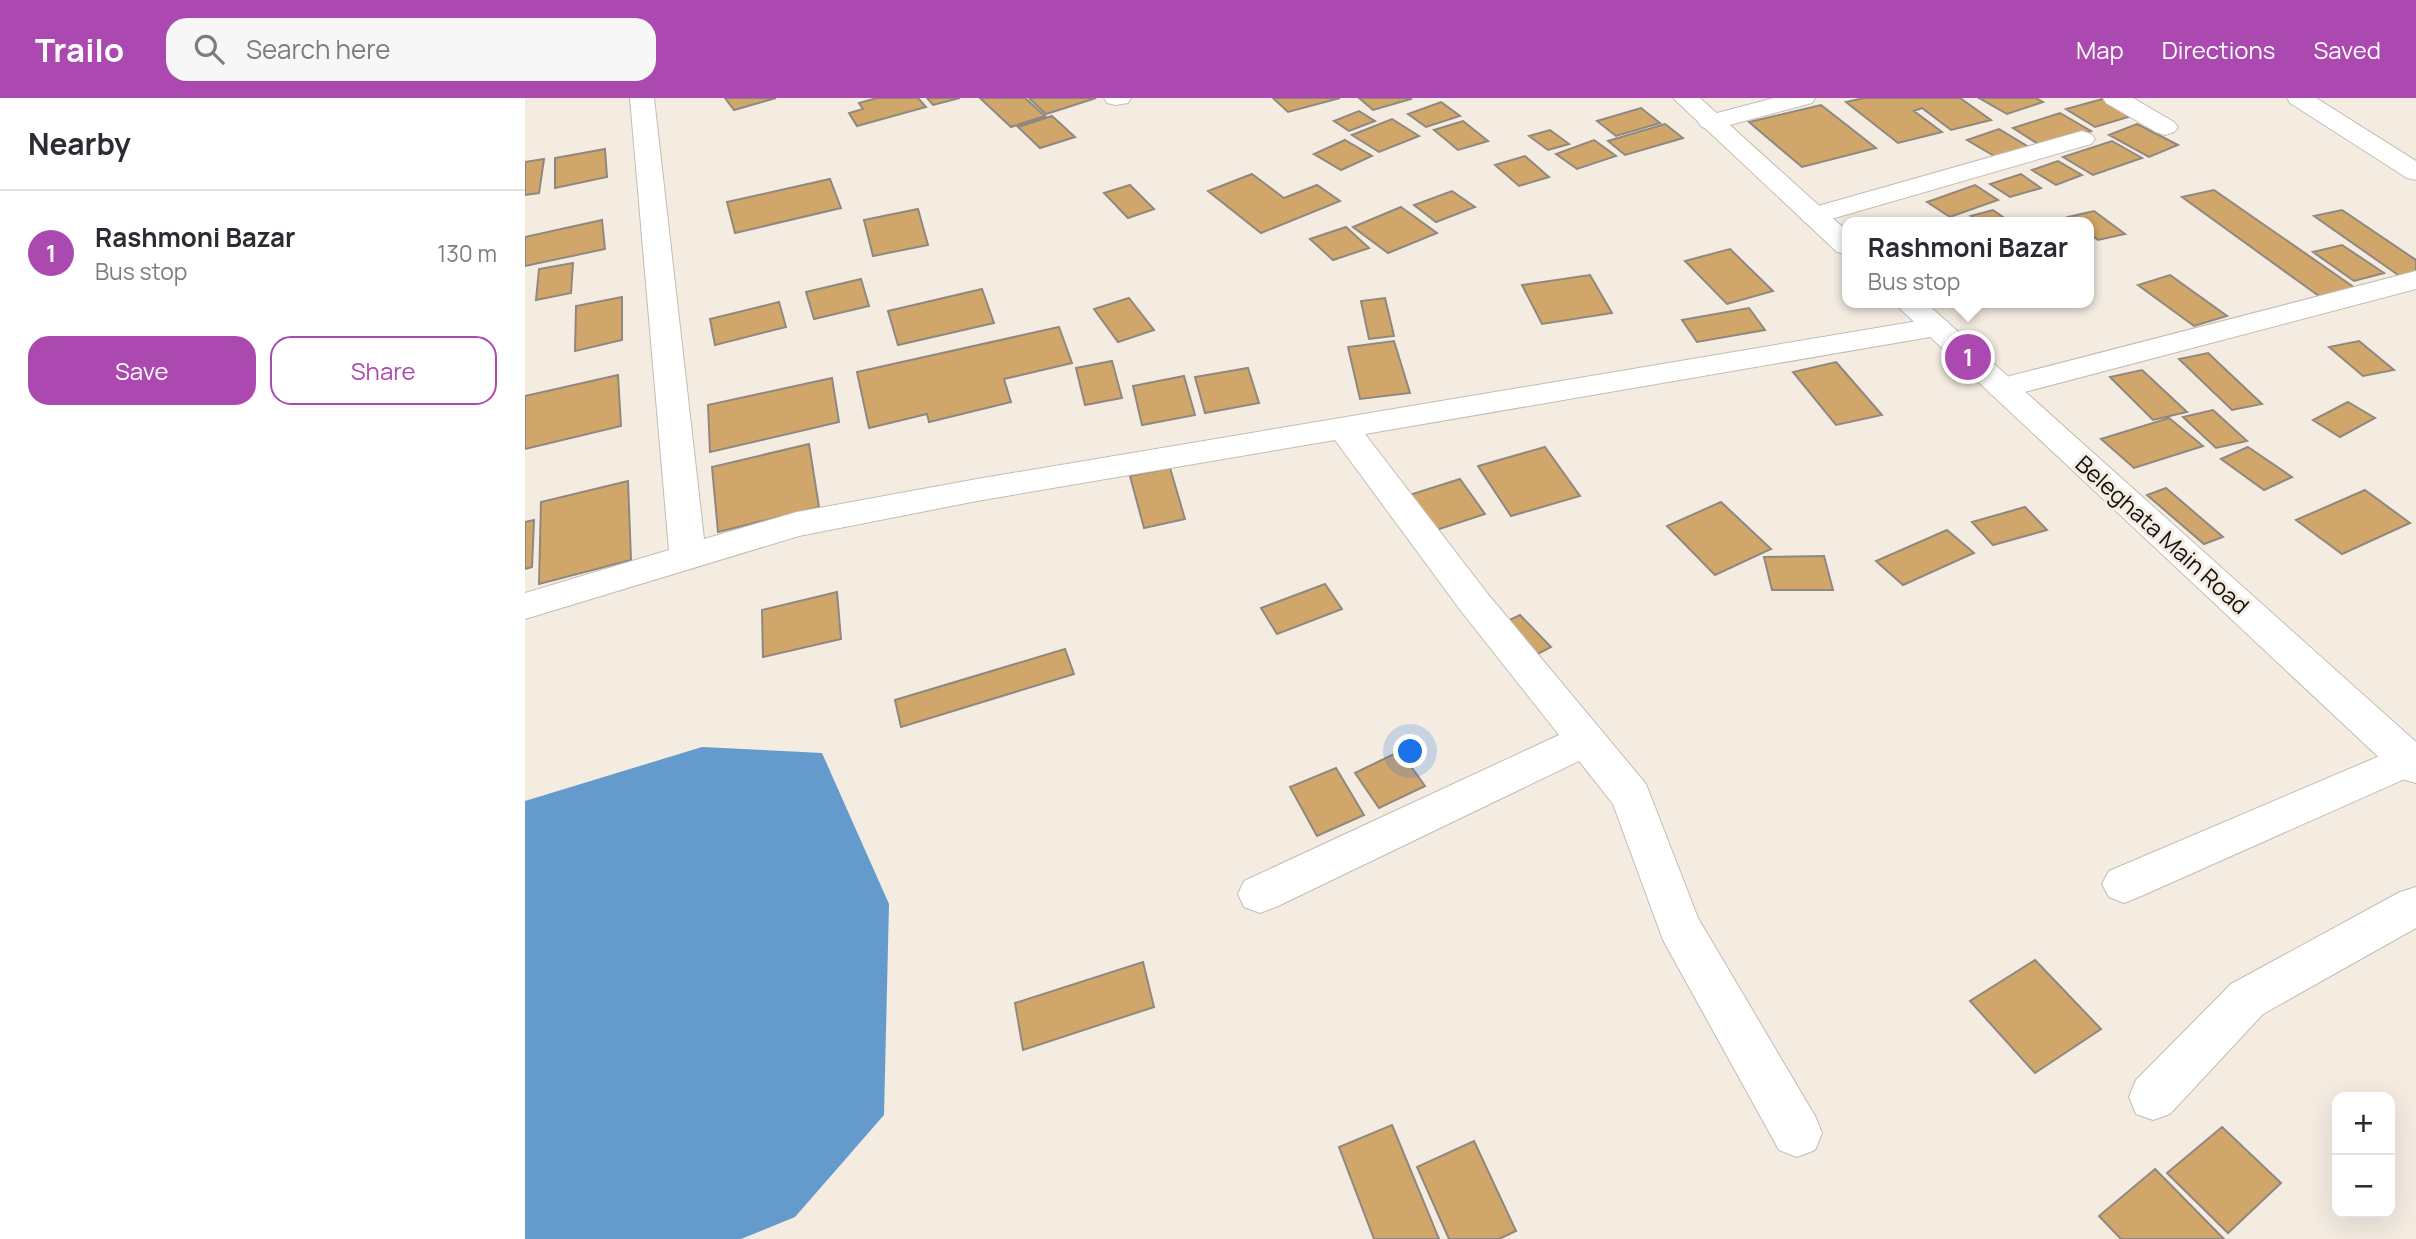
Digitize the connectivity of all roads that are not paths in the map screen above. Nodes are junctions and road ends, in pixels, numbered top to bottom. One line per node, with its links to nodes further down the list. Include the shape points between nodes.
1 (642, 98): 17 (street)
2 (1685, 98): 6 (street)
3 (1803, 98): 6 (street)
4 (2115, 98): 7 (street)
5 (2299, 98): 9 (street)
6 (1711, 122): 10 (street)
7 (2165, 127)
8 (2082, 139): 10 (street)
9 (2416, 172)
10 (1814, 216): 11 (street)
11 (1842, 241)
12 (2416, 280): 15 (street)
13 (1915, 308): 14 (street, Beleghata Main Road)
14 (1936, 327): 15 (street, Beleghata Main Road); 16 (street)
15 (2002, 388): 20 (street, Beleghata Main Road)
16 (1344, 429): 17 (street, via 797,524); 19 (street)
17 (688, 557): 18 (street)
18 (525, 606)
19 (1584, 741): 22 (street); 25 (street, via 1631,796 1679,926)
20 (2412, 764): 21 (street)
21 (2124, 884)
22 (1260, 894)
23 (2416, 906): 24 (street, via 2247,999)
24 (2153, 1097)
25 (1797, 1133)

